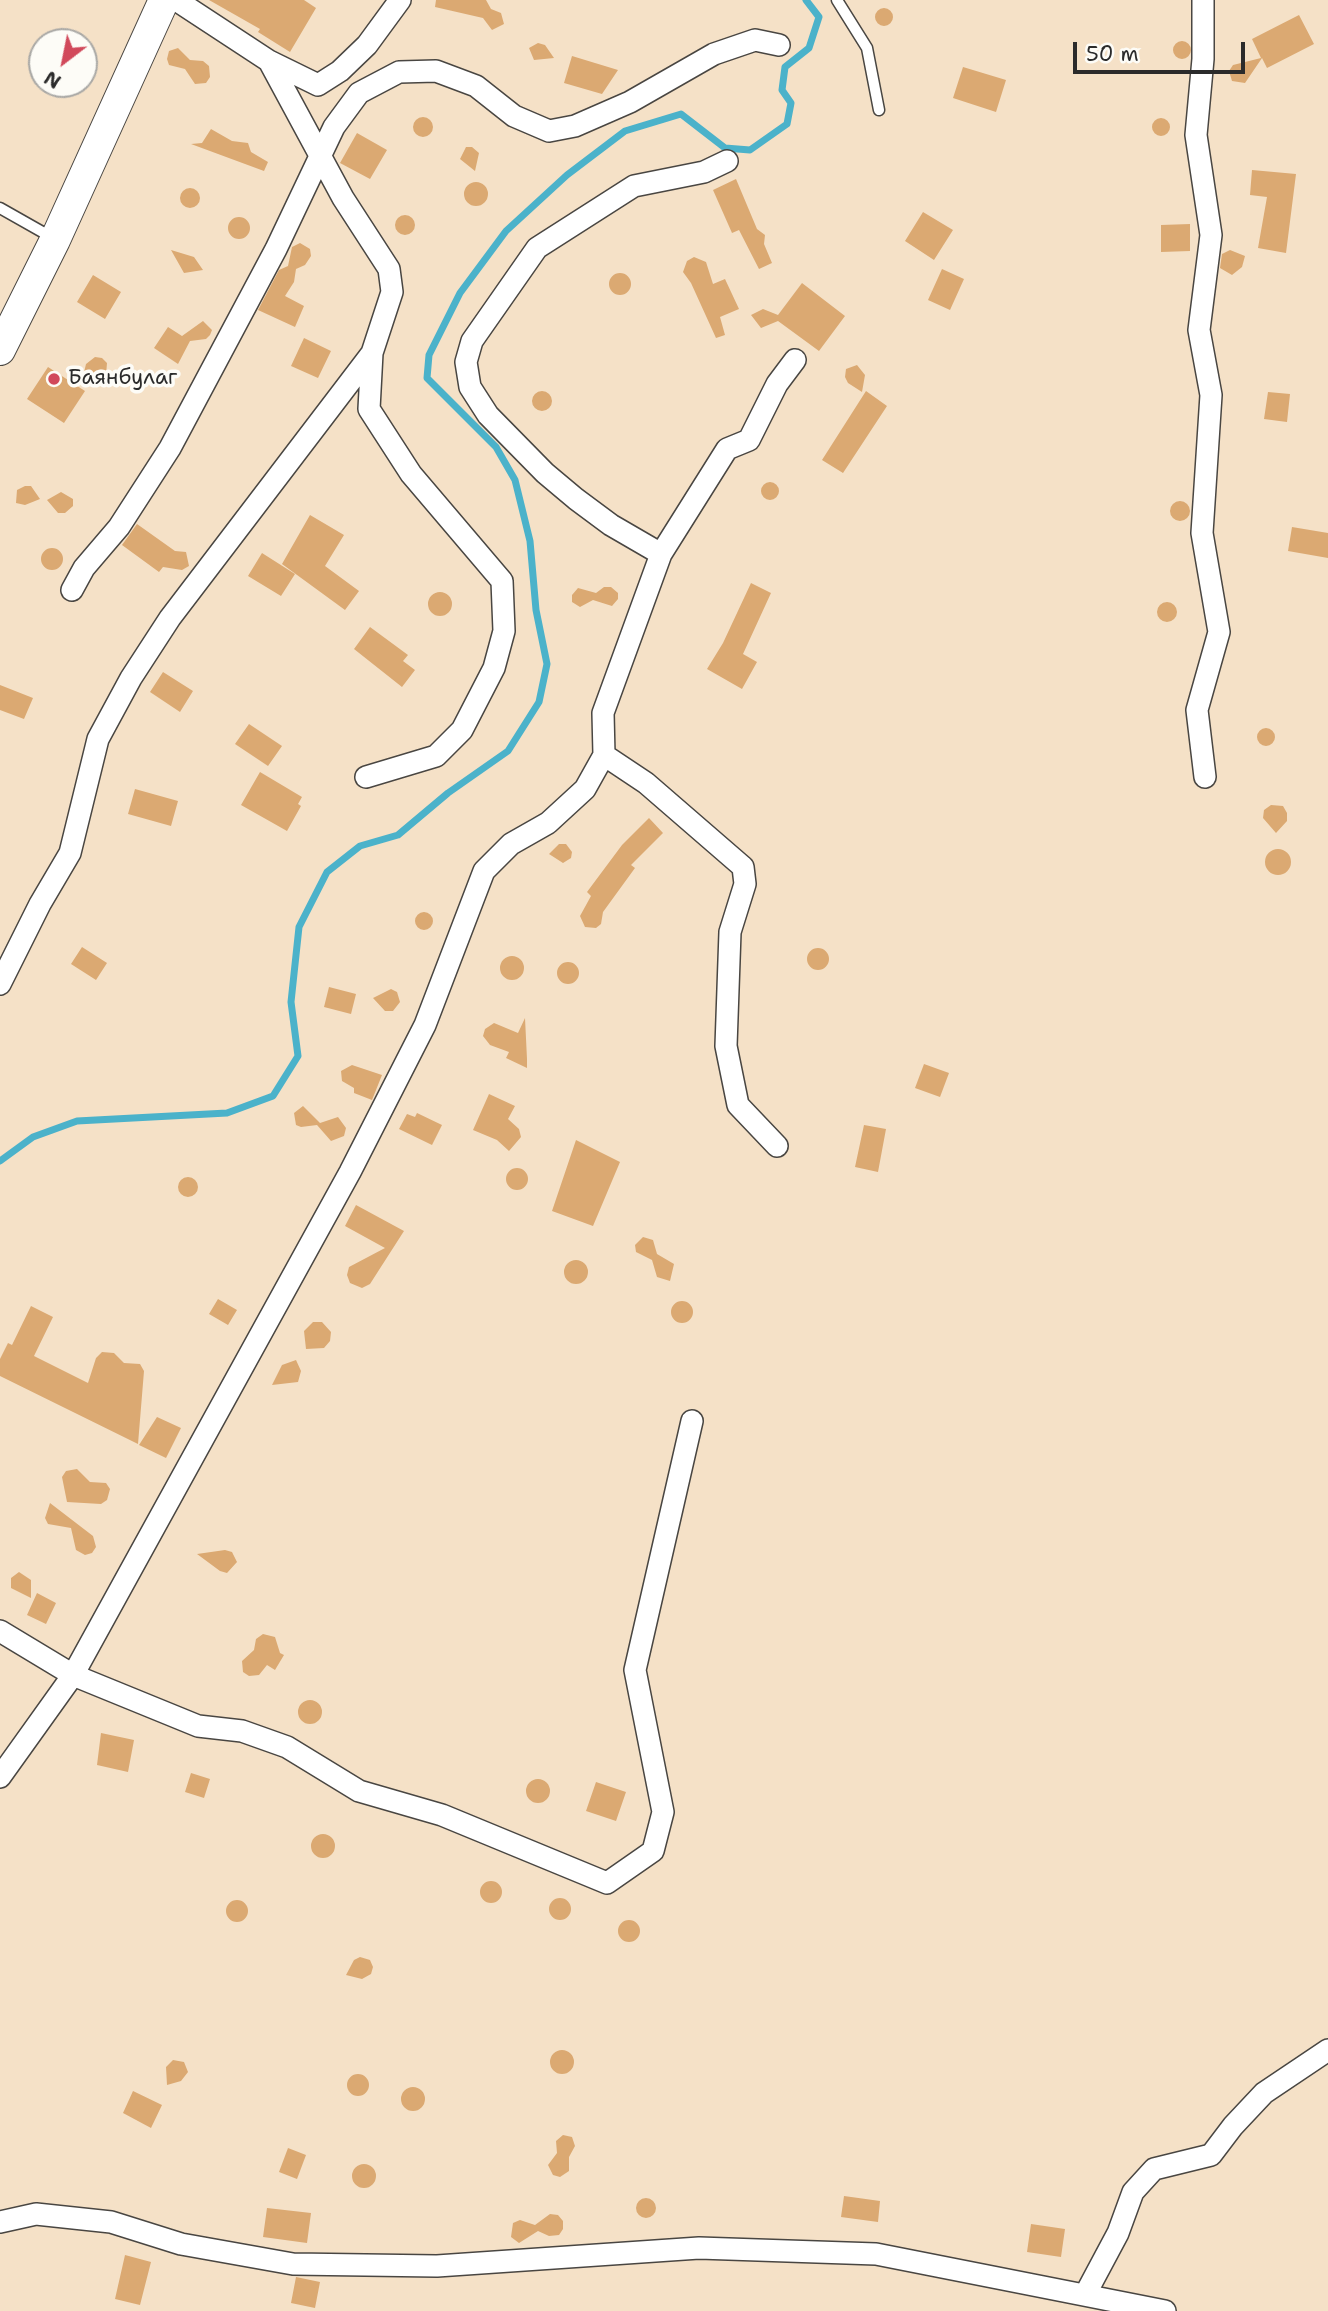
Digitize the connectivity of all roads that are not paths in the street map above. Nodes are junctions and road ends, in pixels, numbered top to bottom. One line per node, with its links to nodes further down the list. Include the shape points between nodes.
1 (164, 0): 12 (street)
2 (176, 0): 7 (street)
3 (400, 0): 7 (street, via 367,45 341,71 318,85)
4 (837, 0): 8 (lane, via 867,48)
5 (1202, 0): 20 (street, via 1203,59 1196,135 1211,235 1199,330 1211,395 1202,533 1219,632 1196,710)
6 (779, 45): 9 (street, via 755,40 714,54 630,102 575,126 549,131 514,116 475,86 436,71 399,72 359,93)
7 (269, 61): 9 (street)
8 (879, 110)
9 (320, 156): 14 (street, via 389,270 393,292); 17 (street, via 276,249 170,447)
10 (727, 161): 16 (street, via 704,172 634,186 537,248 472,341 466,362 470,387 488,415 545,473 611,525)
11 (0, 208): 12 (lane)
12 (55, 240): 13 (street)
13 (0, 350)
14 (372, 353): 19 (street, via 369,409 411,474 502,581 504,631 494,668 462,730 436,756); 21 (street, via 178,607 131,678 98,739 70,853)
15 (795, 360): 16 (street, via 777,384 749,440 727,449)
16 (661, 554): 18 (street, via 603,713)
17 (72, 590)
18 (604, 755): 22 (street, via 646,783 743,867 745,884 730,932 726,1046 738,1105); 25 (street, via 585,789 548,822 511,844 484,871 425,1025 351,1172)
19 (366, 777)
20 (1205, 777)
21 (0, 984)
22 (777, 1146)
23 (692, 1421): 25 (street, via 635,1670 663,1812 653,1851 607,1883 442,1815 359,1791 287,1747 242,1731 198,1726)
24 (0, 1631): 25 (street)
25 (73, 1675): 26 (street)
26 (0, 1777)
27 (1328, 2050): 29 (street, via 1264,2093 1211,2155 1154,2169 1133,2192 1118,2233)
28 (0, 2222): 29 (street, via 36,2214 111,2222 181,2244 293,2264 438,2266 699,2248 876,2254)
29 (1086, 2293): 30 (street)
30 (1165, 2311)

